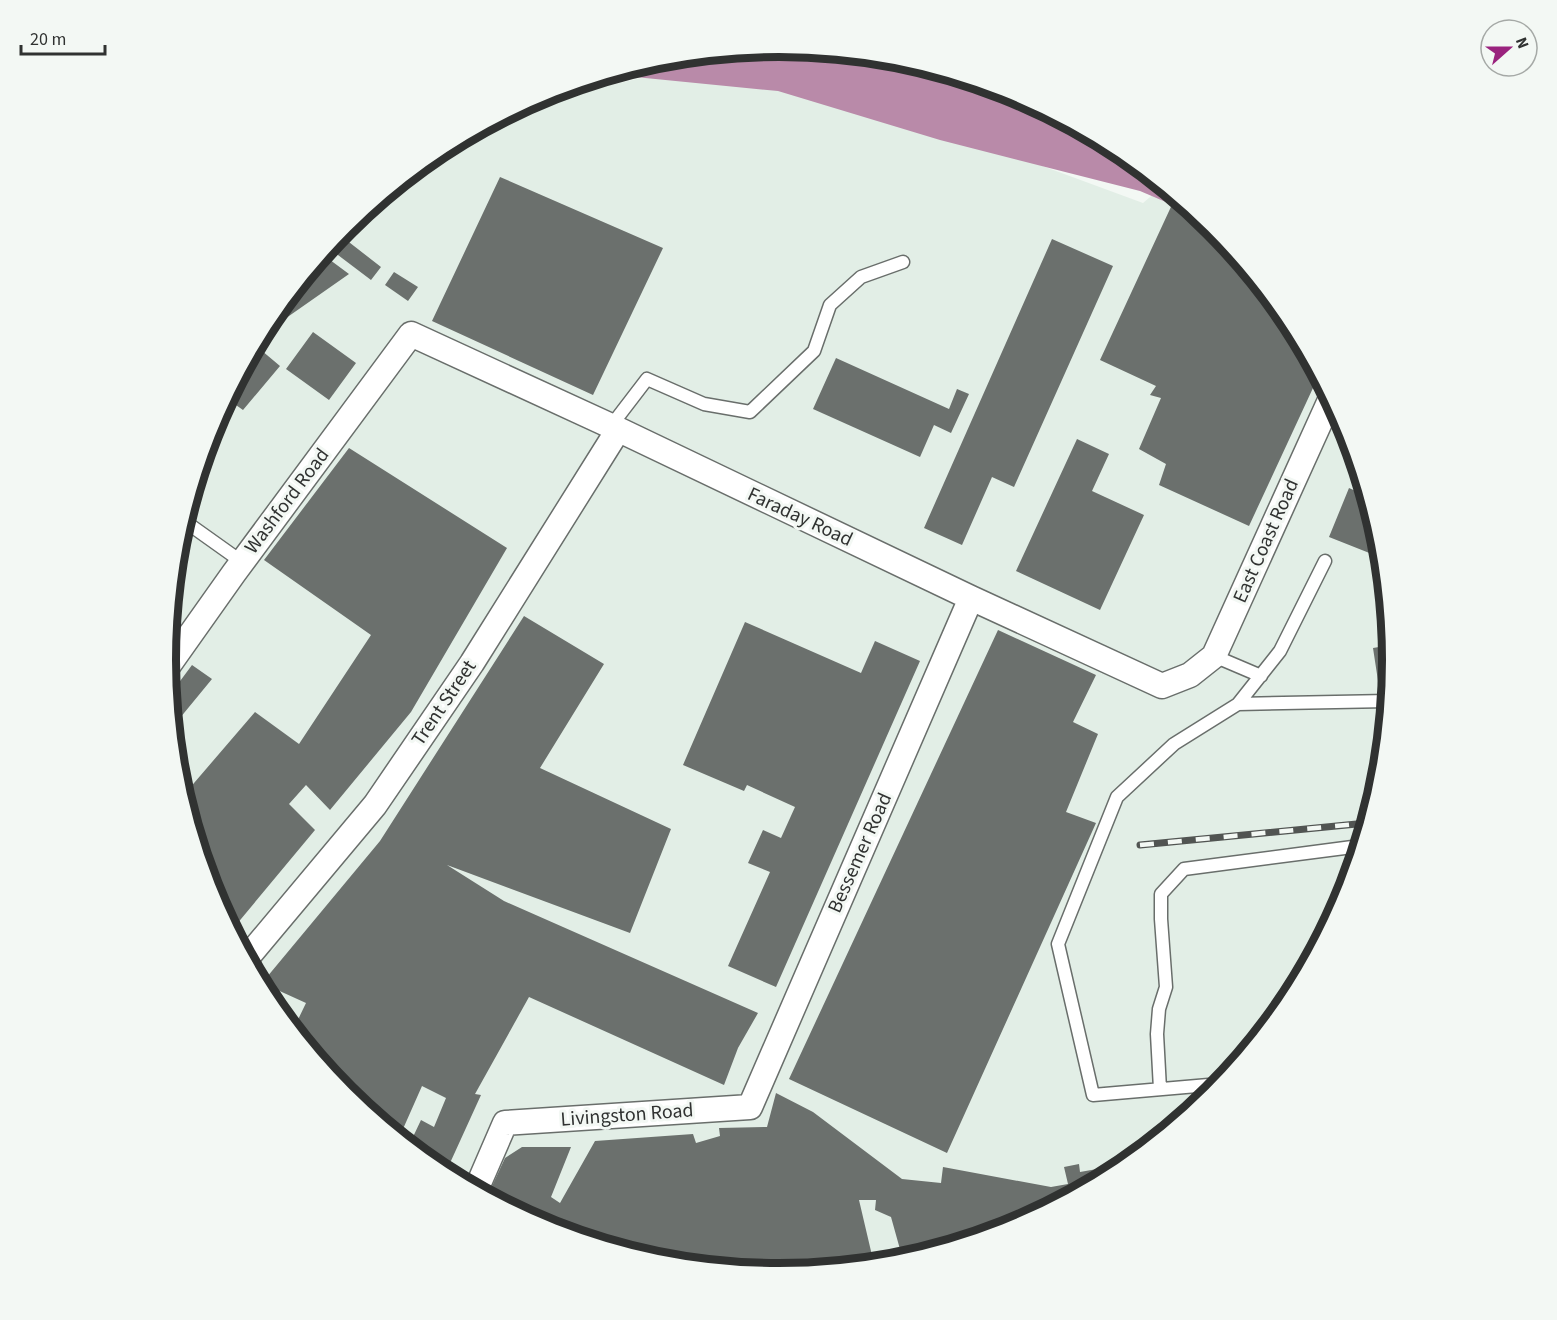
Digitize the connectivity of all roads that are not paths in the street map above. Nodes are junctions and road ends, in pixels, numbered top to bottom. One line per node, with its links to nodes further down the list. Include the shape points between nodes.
1 (903, 262): 4 (lane, via 861,277 830,305 813,351 750,412 704,404 646,379)
2 (411, 334): 4 (street, Faraday Road); 7 (street, Washford Road)
3 (1326, 408): 10 (street, East Coast Road)
4 (614, 428): 8 (street, Faraday Road); 16 (street, Trent Street, via 472,663 375,805)
5 (191, 526): 7 (lane)
6 (1325, 561): 12 (lane, via 1280,651)
7 (242, 562): 9 (street, Washford Road)
8 (971, 598): 11 (street, Faraday Road, via 1162,686); 19 (street, Bessemer Road)
9 (176, 655)
10 (1214, 656): 11 (street, East Coast Road); 12 (lane)
11 (1190, 675)
12 (1261, 676): 14 (lane)
13 (1380, 701): 14 (lane)
14 (1238, 704): 18 (lane, via 1174,744 1117,797 1058,944 1093,1095)
15 (1351, 847): 18 (lane, via 1184,869 1161,894 1166,987 1157,1034)
16 (251, 952)
17 (1206, 1085): 18 (lane)
18 (1160, 1089)
19 (750, 1107): 20 (street, Livingston Road, via 505,1123)
20 (479, 1183)

